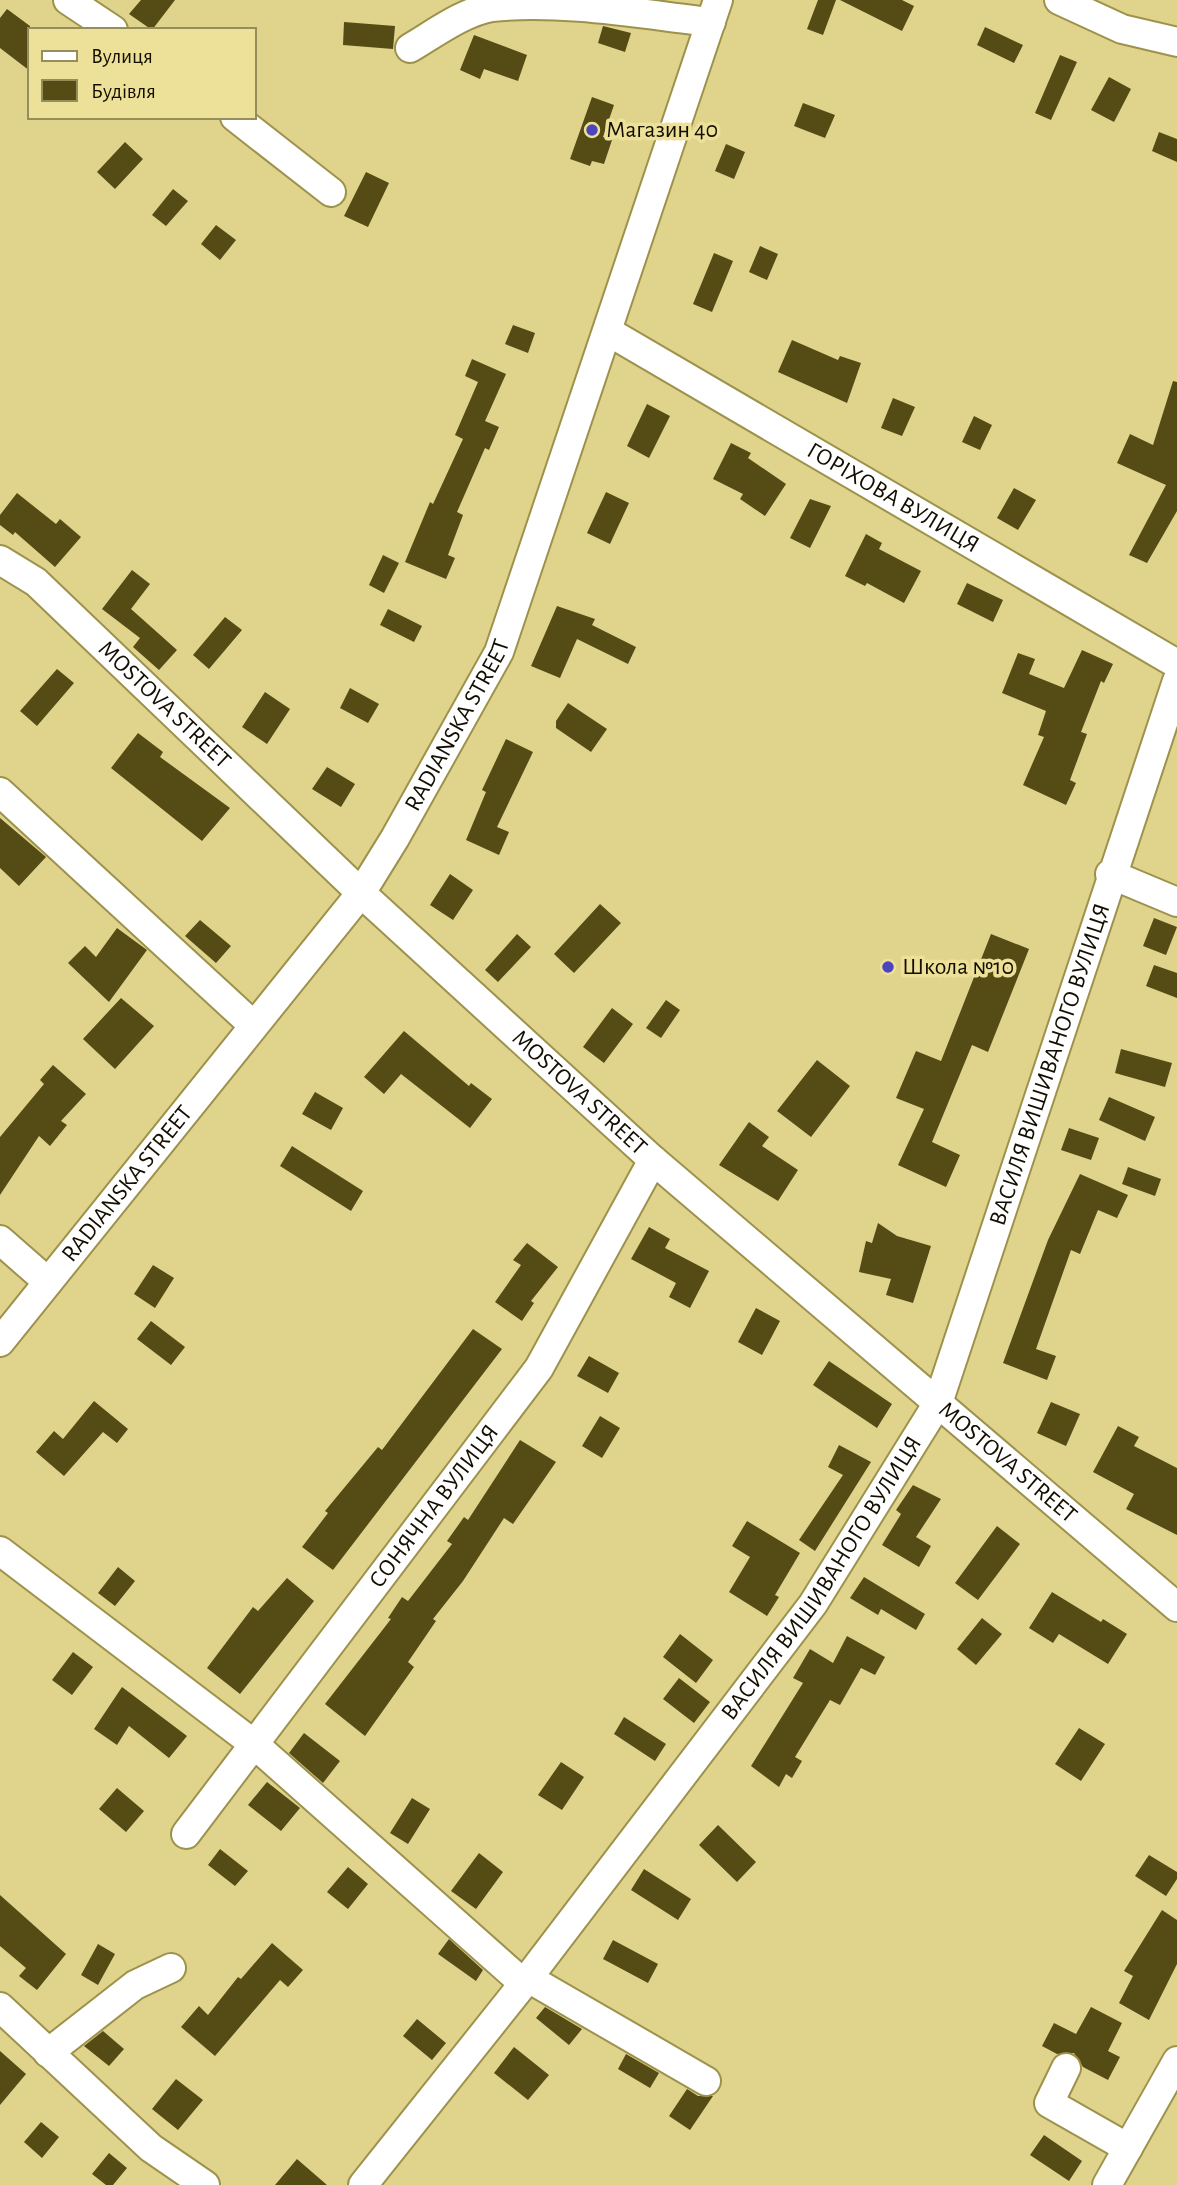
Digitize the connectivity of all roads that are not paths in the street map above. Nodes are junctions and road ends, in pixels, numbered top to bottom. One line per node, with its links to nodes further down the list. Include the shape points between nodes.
1 (68, 0): 4 (street)
2 (1059, 0): 5 (street, via 1122,29)
3 (714, 11): 6 (street, via 562,5 489,8); 9 (street, RADIANSKA STREET)
4 (110, 28)
5 (1177, 42)
6 (410, 48)
7 (237, 119): 8 (street)
8 (331, 192)
9 (609, 332): 11 (street, ГОРІХОВА ВУЛИЦЯ); 15 (street, RADIANSKA STREET, via 499,652)
10 (0, 560): 15 (street, MOSTOVA STREET, via 36,582)
11 (1177, 664)
12 (1176, 689): 14 (street, ВАСИЛЯ ВИШИВАНОГО ВУЛИЦЯ)
13 (0, 792): 17 (street)
14 (1110, 874): 16 (street); 22 (street, ВАСИЛЯ ВИШИВАНОГО ВУЛИЦЯ)
15 (361, 893): 17 (street, RADIANSKA STREET); 18 (street, MOSTOVA STREET)
16 (1177, 902)
17 (253, 1025): 20 (street, RADIANSKA STREET)
18 (653, 1160): 22 (street, MOSTOVA STREET); 25 (street, СОНЯЧНА ВУЛИЦЯ, via 539,1367)
19 (0, 1240): 20 (street)
20 (48, 1282): 21 (street, RADIANSKA STREET)
21 (0, 1342)
22 (938, 1404): 24 (street, MOSTOVA STREET); 28 (street, ВАСИЛЯ ВИШИВАНОГО ВУЛИЦЯ, via 813,1604)
23 (0, 1551): 25 (street)
24 (1177, 1607)
25 (254, 1744): 26 (street, СОНЯЧНА ВУЛИЦЯ); 28 (street)
26 (186, 1834)
27 (171, 1968): 30 (street, via 135,1985)
28 (526, 1980): 33 (street); 36 (street, ВАСИЛЯ ВИШИВАНОГО ВУЛИЦЯ)
29 (4, 2022): 30 (street)
30 (48, 2053): 35 (street, via 151,2148)
31 (1177, 2061): 34 (street)
32 (1066, 2068): 34 (street, via 1049,2103)
33 (706, 2081)
34 (1128, 2148): 37 (street)
35 (205, 2185)
36 (363, 2185)
37 (1107, 2185)

